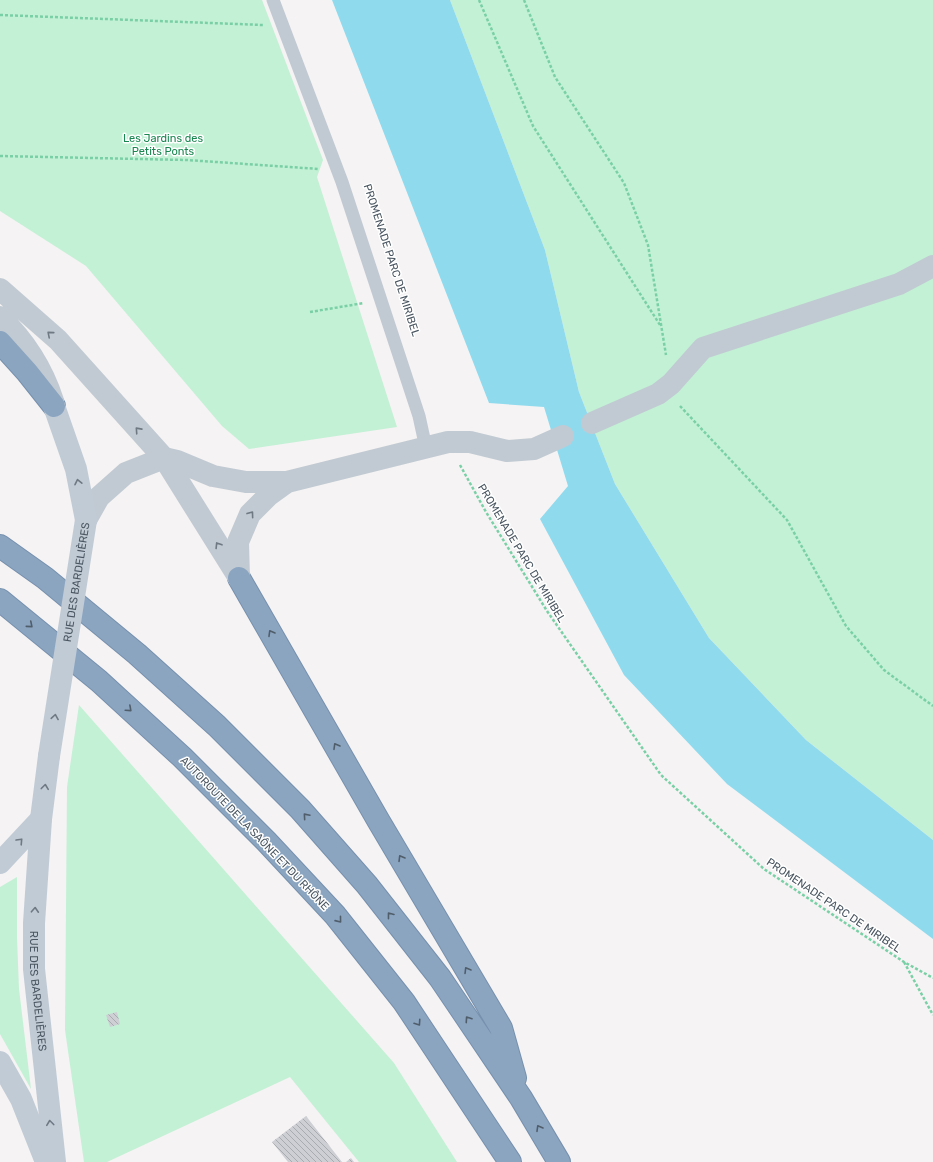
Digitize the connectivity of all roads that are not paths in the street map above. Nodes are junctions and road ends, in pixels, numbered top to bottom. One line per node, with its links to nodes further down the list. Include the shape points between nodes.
1 (274, 0): 9 (lane, via 342,182 419,416)
2 (933, 266): 7 (street, via 900,284 704,348 671,384 658,394)
3 (0, 290): 10 (street, one-way to 3, via 58,340)
4 (0, 317): 6 (street, RUE DES BARDELIÈRES, via 10,326 40,370)
5 (0, 342): 6 (highway)
6 (54, 406): 12 (main road, RUE DES BARDELIÈRES, one-way to 6, via 76,469)
7 (592, 423)
8 (563, 436): 9 (street, via 534,449 507,451 470,442 448,442)
9 (426, 448): 11 (street)
10 (164, 458): 11 (street, via 213,476 246,482); 12 (street, via 126,473 99,497); 14 (street, one-way to 10)
11 (286, 482): 14 (street, one-way to 11, via 238,542 250,514)
12 (86, 520): 16 (main road, RUE DES BARDELIÈRES, one-way to 12, bridge)
13 (0, 546): 19 (highway, one-way to 13, via 440,978 366,885 300,809 217,726 137,654 45,578)
14 (239, 578): 19 (highway, one-way to 14, via 501,1028)
15 (0, 600): 22 (highway, AUTOROUTE DE LA SAÔNE ET DU RHÔNE, one-way to 22, via 99,681 182,757 335,915 404,1002)
16 (41, 819): 17 (main road, one-way to 16); 21 (main road, RUE DES BARDELIÈRES, one-way to 16, via 34,970 34,923)
17 (0, 863)
18 (0, 1062): 20 (main road, via 21,1098)
19 (521, 1098): 23 (highway, one-way to 19)
20 (46, 1162)
21 (55, 1162)
22 (510, 1162)
23 (558, 1162)

